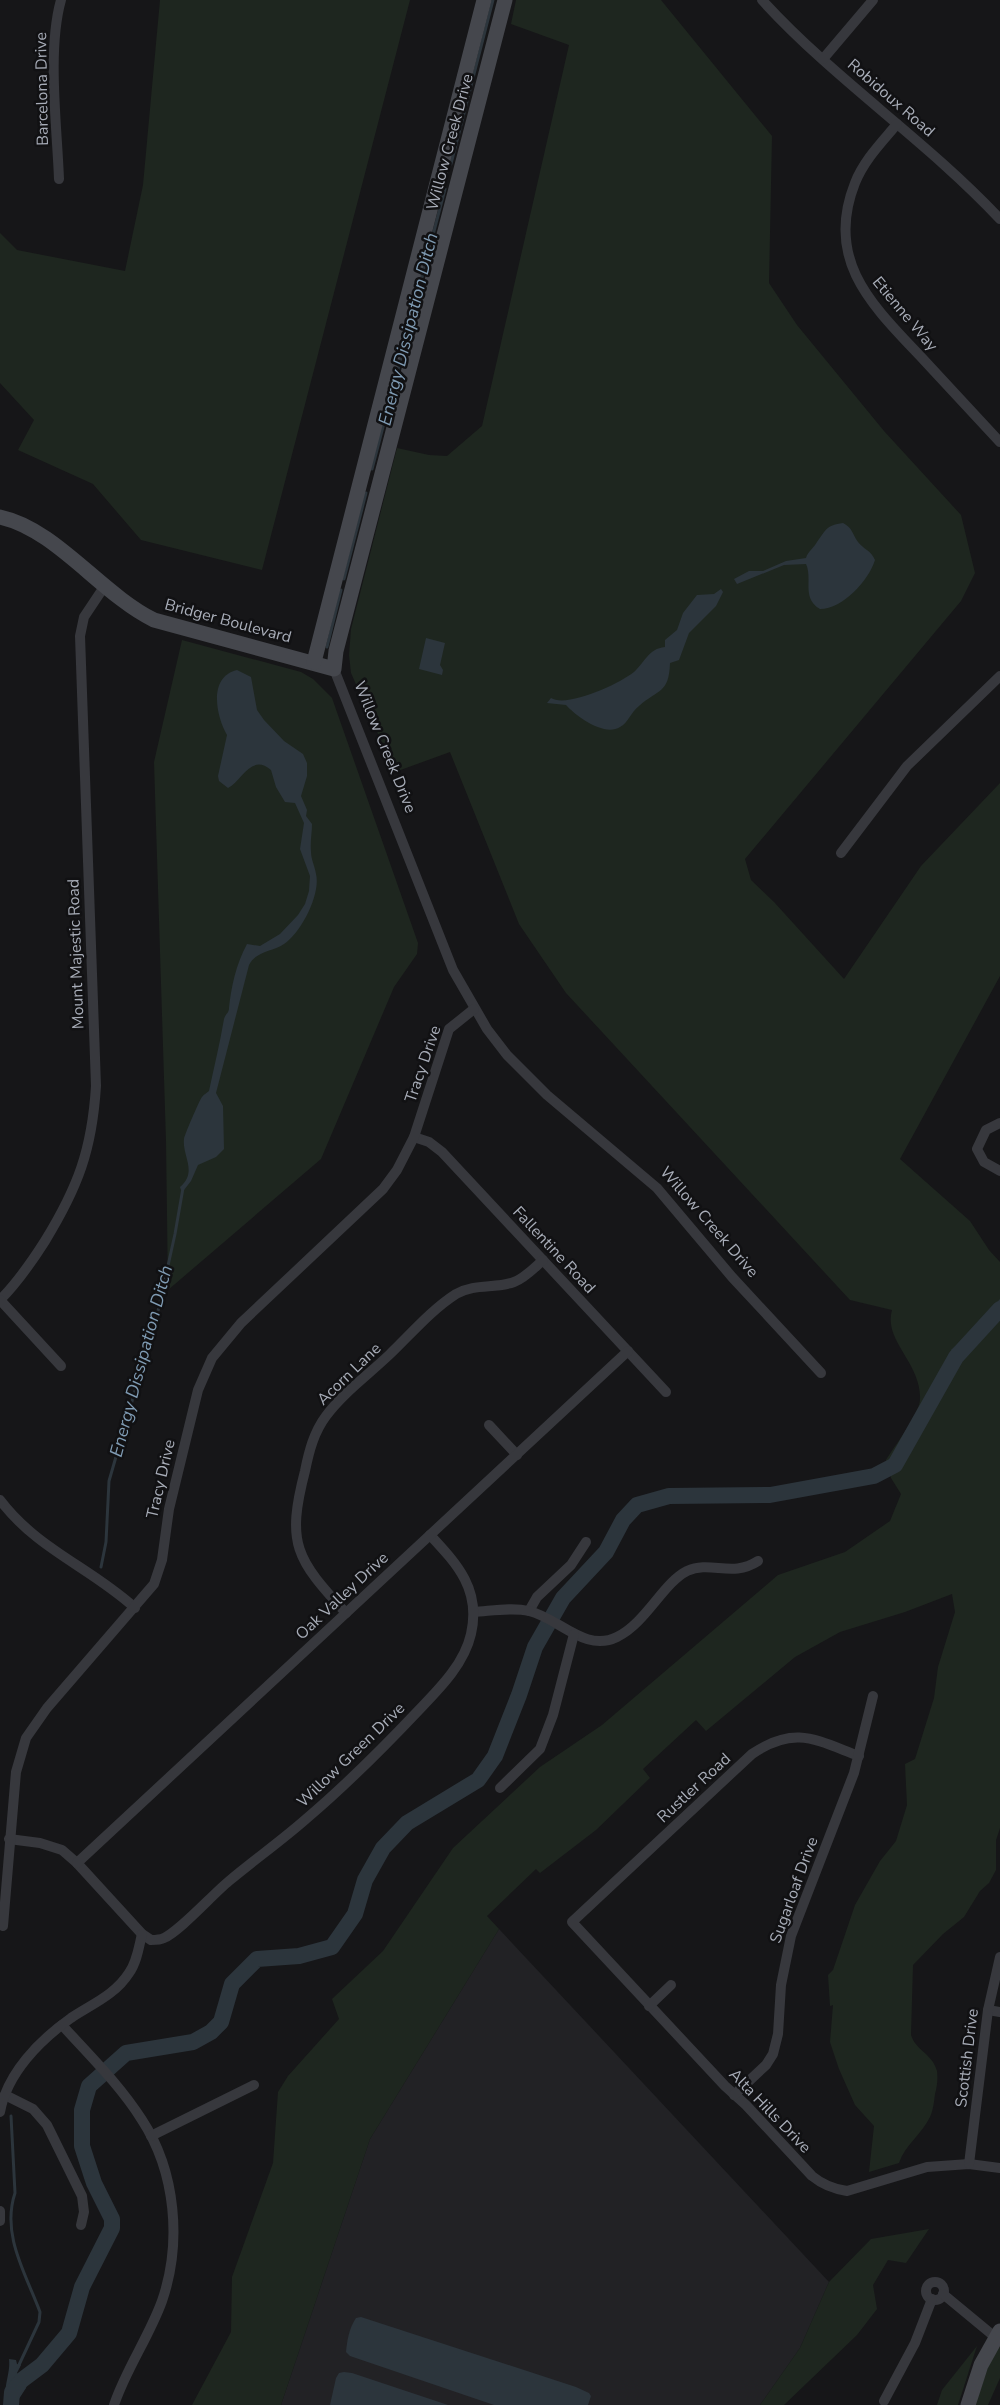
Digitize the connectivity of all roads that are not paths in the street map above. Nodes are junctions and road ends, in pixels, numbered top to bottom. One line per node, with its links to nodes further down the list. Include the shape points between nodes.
1 (61, 0): 8 (street, Barcelona Drive, via 54,55)
2 (484, 0): 13 (street, Willow Creek Drive)
3 (505, 0): 14 (street, Willow Creek Drive)
4 (762, 0): 6 (street, Robidoux Road)
5 (873, 0): 6 (street)
6 (823, 59): 7 (street, Robidoux Road)
7 (897, 124): 9 (street, Robidoux Road); 10 (street, Etienne Way, via 855,183 846,225 849,260 879,312)
8 (59, 179)
9 (1000, 219)
10 (1000, 442)
11 (0, 517): 12 (street, Bridger Boulevard, via 20,523 49,540)
12 (104, 587): 13 (street, Bridger Boulevard, via 154,620); 22 (street, Mount Majestic Road, via 84,617 80,636 94,1119 78,1181 64,1210 29,1266)
13 (314, 662): 14 (street, Bridger Boulevard)
14 (334, 669): 17 (street, Willow Creek Drive, via 453,970)
15 (1000, 676): 16 (street, via 907,766)
16 (842, 853)
17 (474, 1009): 19 (street, Tracy Drive, via 449,1029); 25 (street, Willow Creek Drive, via 527,1076 674,1206 732,1277)
18 (1000, 1122): 20 (street, via 986,1130 977,1149 984,1162)
19 (414, 1137): 21 (street, Fallentine Road, via 442,1152); 33 (street, Tracy Drive, via 383,1189 241,1323 212,1358 198,1390 169,1509 160,1572)
20 (1000, 1171)
21 (543, 1260): 23 (street, Fallentine Road); 36 (street, Acorn Lane, via 515,1282 467,1289 445,1303 335,1405 316,1431 297,1501 296,1533 304,1562)
22 (0, 1300): 24 (street)
23 (628, 1352): 26 (street, Fallentine Road); 28 (street, Oak Valley Drive)
24 (61, 1366)
25 (821, 1373)
26 (666, 1392)
27 (489, 1425): 28 (street)
28 (517, 1455): 30 (street, Oak Valley Drive)
29 (0, 1500): 33 (street, via 43,1543 109,1585)
30 (430, 1535): 34 (street, Willow Green Drive, via 459,1567); 36 (street, Oak Valley Drive)
31 (586, 1542): 35 (street, via 571,1565 537,1597)
32 (758, 1561): 37 (street, via 738,1570 688,1571 633,1626 614,1639 592,1641)
33 (135, 1608): 41 (street, Tracy Drive, via 47,1708 26,1738 16,1772)
34 (474, 1612): 35 (street); 45 (street, Willow Green Drive, via 468,1646 451,1674 368,1763 165,1938 151,1940)
35 (533, 1612): 37 (street)
36 (346, 1613): 42 (street, Oak Valley Drive)
37 (574, 1634): 40 (street, via 540,1749)
38 (873, 1696): 39 (street, Sugarloaf Drive)
39 (859, 1756): 43 (street, Rustler Road, via 800,1736 768,1744 752,1754); 54 (street, Sugarloaf Drive, via 791,1936 773,2054)
40 (500, 1788)
41 (9, 1839): 42 (street, via 51,1846); 44 (street, Tracy Drive)
42 (77, 1863): 45 (street)
43 (572, 1922): 48 (street, Alta Hills Drive)
44 (3, 1926)
45 (142, 1934): 51 (street, via 130,1972 121,1984)
46 (1000, 1957): 49 (street, Scottish Drive)
47 (671, 1985): 48 (street)
48 (649, 2006): 54 (street, Alta Hills Drive)
49 (988, 2010): 50 (street); 57 (street, Scottish Drive)
50 (1000, 2012)
51 (62, 2025): 53 (street, via 21,2065); 56 (street, via 115,2084)
52 (254, 2085): 56 (street)
53 (5, 2095): 55 (street); 61 (street, via 33,2109 47,2125 82,2196)
54 (734, 2095): 57 (street, Alta Hills Drive, via 812,2176 835,2189 859,2188 927,2167)
55 (0, 2112)
56 (151, 2136): 66 (street, via 170,2195 172,2252 162,2301)
57 (969, 2164): 58 (street, Alta Hills Drive)
58 (1000, 2168)
59 (0, 2211): 60 (street)
60 (0, 2222)
61 (81, 2225)
62 (943, 2294): 63 (street); 63 (street, via 942,2285 931,2283 926,2290); 64 (street)
63 (932, 2300): 65 (street, via 915,2343)
64 (998, 2334): 67 (street, via 981,2365)
65 (884, 2401)
66 (114, 2405)
67 (968, 2405)

